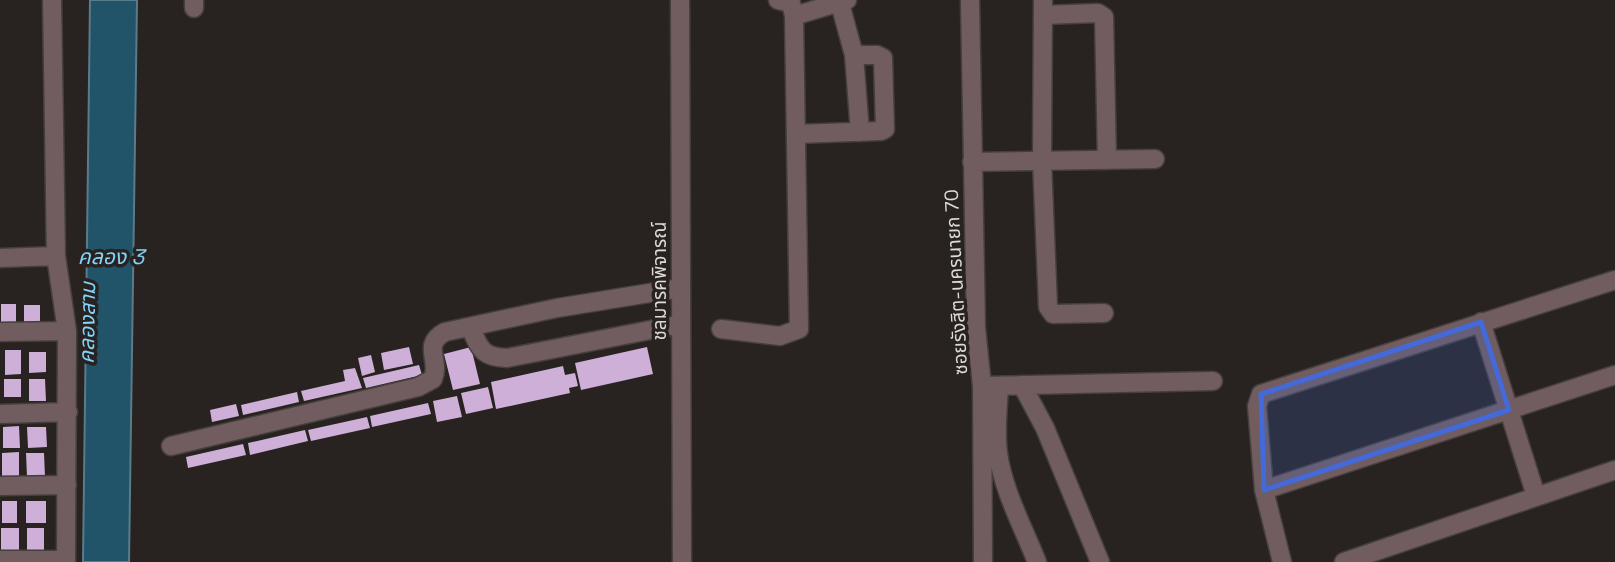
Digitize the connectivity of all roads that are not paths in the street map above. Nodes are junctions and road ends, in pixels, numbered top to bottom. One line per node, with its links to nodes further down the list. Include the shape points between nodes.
1 (52, 0): 14 (street)
2 (680, 0): 17 (street, ชลมารคพิจารณ์)
3 (842, 0): 5 (street); 7 (street)
4 (970, 0): 13 (street, ซอยรังสิต-นครนายก 70)
5 (788, 5): 9 (street)
6 (1043, 7): 11 (street, via 1104,17); 12 (street)
7 (854, 55): 8 (street); 8 (street, via 883,58 885,129)
8 (860, 132): 9 (street)
9 (796, 134): 22 (street, via 799,329 780,336)
10 (1155, 159): 11 (street)
11 (1107, 160): 12 (street)
12 (1042, 161): 13 (street); 18 (street, via 1048,307 1053,314)
13 (972, 162): 28 (street, ซอยรังสิต-นครนายก 70, via 976,328)
14 (56, 256): 15 (street); 23 (street)
15 (0, 258)
16 (1615, 280): 19 (street)
17 (680, 288): 20 (street, ชลมารคพิจารณ์); 21 (street)
18 (1104, 313)
19 (1481, 322): 29 (street); 36 (street, via 1261,394 1257,406)
20 (681, 324): 21 (street, via 507,358 481,350); 40 (street, ชลมารคพิจารณ์)
21 (470, 327): 32 (street, via 437,337 433,342 433,379 418,387)
22 (720, 329)
23 (67, 331): 24 (street); 30 (street)
24 (0, 332)
25 (1615, 375): 29 (street)
26 (1213, 381): 27 (street)
27 (1022, 385): 28 (street); 43 (street, via 1045,428)
28 (991, 386): 41 (street, ซอยรังสิต-นครนายก 70); 42 (street, via 1003,477)
29 (1509, 410): 36 (street); 37 (street)
30 (68, 412): 31 (street); 35 (street)
31 (0, 414)
32 (171, 446)
33 (1615, 470): 37 (street)
34 (0, 485): 35 (street)
35 (68, 485): 39 (street)
36 (1264, 490): 44 (street)
37 (1536, 496): 45 (street)
38 (0, 560): 39 (street)
39 (66, 561)
40 (682, 562)
41 (983, 562)
42 (1037, 562)
43 (1100, 562)
44 (1282, 562)
45 (1344, 562)

